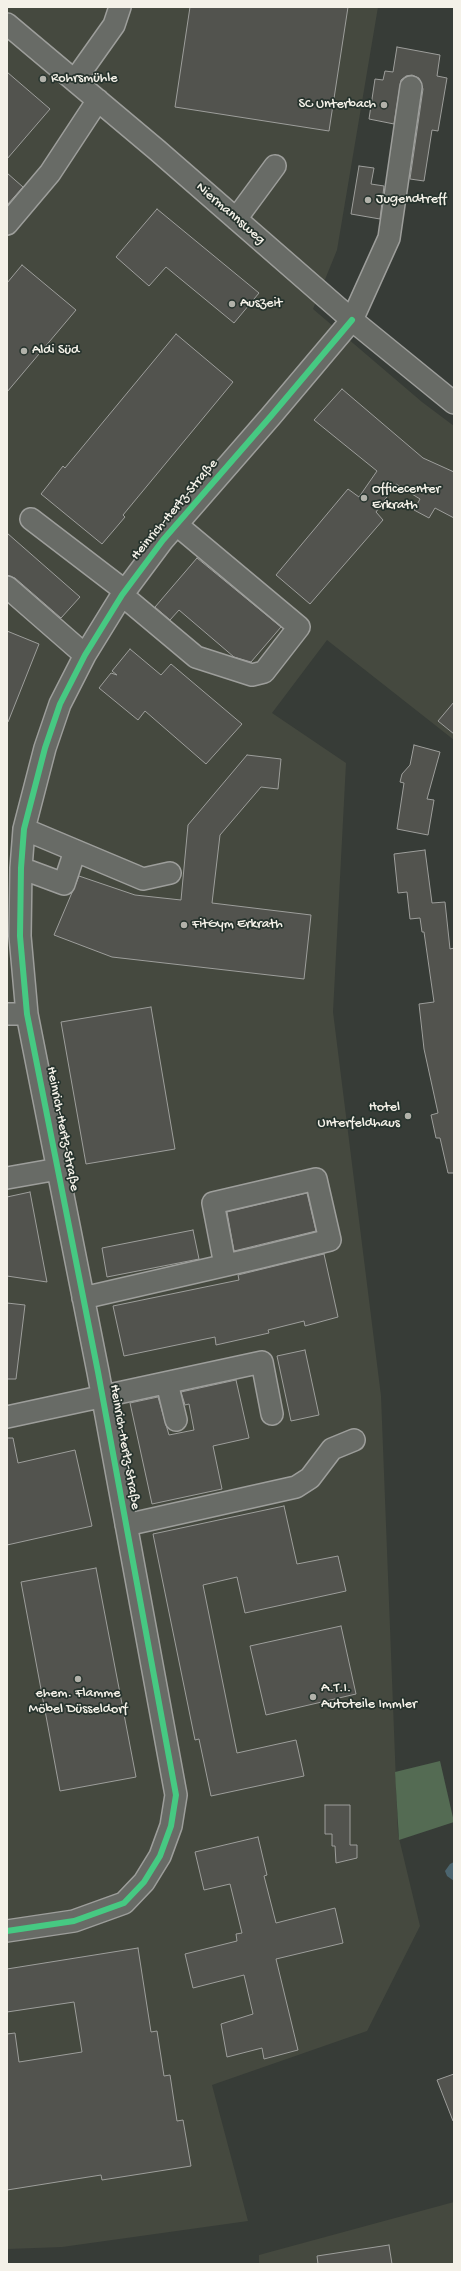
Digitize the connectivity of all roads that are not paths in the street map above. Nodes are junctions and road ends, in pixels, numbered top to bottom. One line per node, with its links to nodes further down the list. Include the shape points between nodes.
1 (120, 7): 3 (street, via 114,25)
2 (7, 24): 3 (street, Niermannsweg)
3 (75, 80): 5 (street, Niermannsweg)
4 (411, 87): 9 (street, Heinrich-Hertz-Straße, via 389,238)
5 (98, 100): 7 (street, Niermannsweg); 8 (street, via 50,173)
6 (275, 166): 7 (street)
7 (236, 219): 9 (street, Niermannsweg)
8 (7, 224)
9 (352, 320): 10 (street, Niermannsweg); 12 (street, Heinrich-Hertz-Straße)
10 (454, 403)
11 (31, 519): 14 (street)
12 (177, 525): 14 (street, Heinrich-Hertz-Straße); 14 (street, via 299,627 273,661 264,672 252,676 196,657)
13 (7, 587): 15 (street)
14 (124, 593): 15 (street, Heinrich-Hertz-Straße)
15 (85, 654): 16 (street, Heinrich-Hertz-Straße, via 60,704)
16 (18, 838): 17 (street); 18 (street, Heinrich-Hertz-Straße)
17 (75, 851): 18 (street, via 64,884); 19 (street, via 143,879)
18 (21, 868): 20 (street, Heinrich-Hertz-Straße)
19 (170, 873)
20 (17, 1014): 21 (street, Heinrich-Hertz-Straße)
21 (58, 1169): 22 (street); 24 (street, Heinrich-Hertz-Straße)
22 (7, 1178)
23 (226, 1265): 23 (street, via 330,1240 316,1179 213,1203); 24 (street)
24 (83, 1298): 26 (street, Heinrich-Hertz-Straße)
25 (168, 1383): 26 (street); 27 (street, via 262,1362); 29 (street)
26 (102, 1396): 28 (street); 31 (street, Heinrich-Hertz-Straße)
27 (272, 1414)
28 (7, 1417)
29 (176, 1420)
30 (354, 1440): 31 (street, via 332,1449 310,1478 296,1487)
31 (126, 1524): 32 (street, Heinrich-Hertz-Straße, via 176,1794 171,1826 160,1856 144,1882 124,1903 74,1921)
32 (7, 1931)

